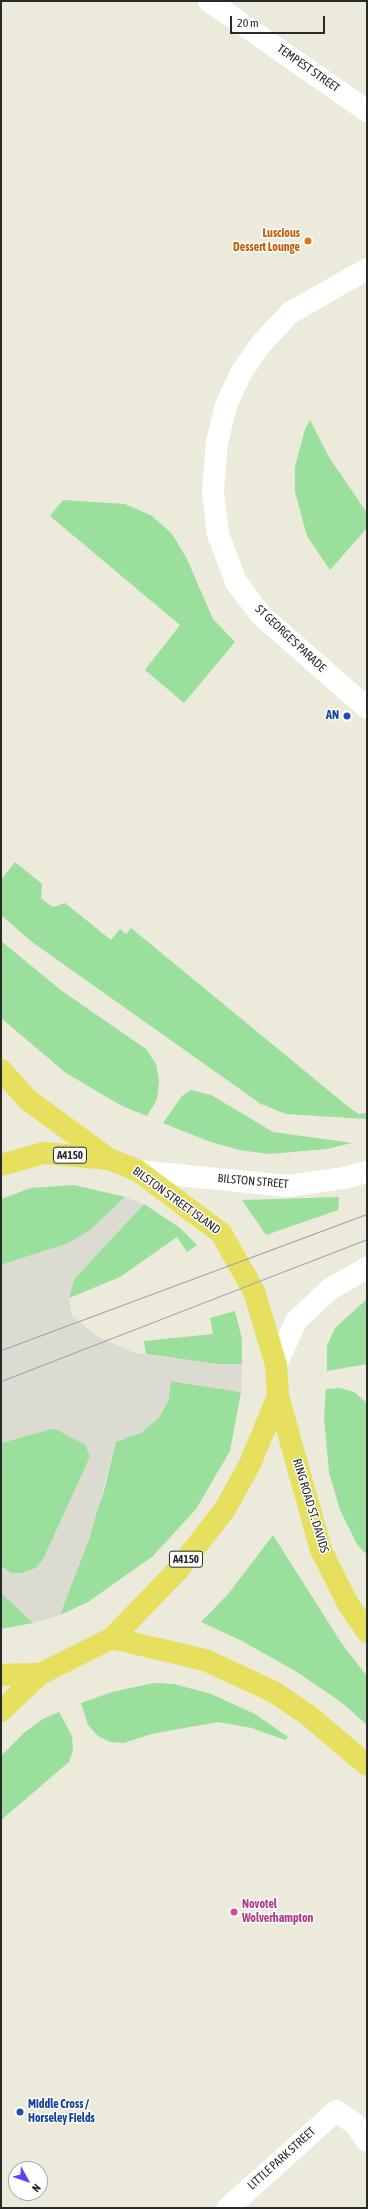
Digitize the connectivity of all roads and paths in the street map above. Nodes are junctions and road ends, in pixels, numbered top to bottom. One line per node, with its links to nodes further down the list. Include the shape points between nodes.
1 (209, 1): 2 (street, TEMPEST STREET)
2 (367, 111)
3 (367, 269): 4 (street, ST GEORGE'S PARADE, via 290,313 260,344 242,371 226,406 217,441 213,492 218,534 236,582 261,615)
4 (367, 708)
5 (1, 1070): 6 (highway, A4150, via 28,1100)
6 (109, 1159): 7 (highway, BILSTON STREET ISLAND / A4150, via 44,1153); 8 (highway, BILSTON STREET ISLAND / A4150)
7 (1, 1166)
8 (138, 1171): 9 (street, BILSTON STREET, via 288,1186); 11 (highway, BILSTON STREET ISLAND / A4150, via 221,1233 254,1291)
9 (367, 1172)
10 (367, 1268): 11 (street, via 330,1289 296,1321)
11 (276, 1365): 12 (highway, BILSTON STREET ISLAND / A4150)
12 (278, 1396): 13 (highway, RING ROAD ST. DAVIDS / A4150, via 321,1550 347,1602); 14 (highway, BILSTON STREET ISLAND / A4150, via 250,1464 225,1509 178,1570)
13 (367, 1632)
14 (112, 1638): 15 (highway, BILSTON STREET ISLAND / A4150); 18 (highway, via 205,1660 274,1692 308,1715)
15 (40, 1674): 16 (highway, BILSTON STREET ISLAND / A4150); 17 (highway)
16 (1, 1675)
17 (1, 1711)
18 (367, 1765)
19 (367, 2141): 20 (street, LITTLE PARK STREET, via 354,2123 336,2111)
20 (228, 2208)

